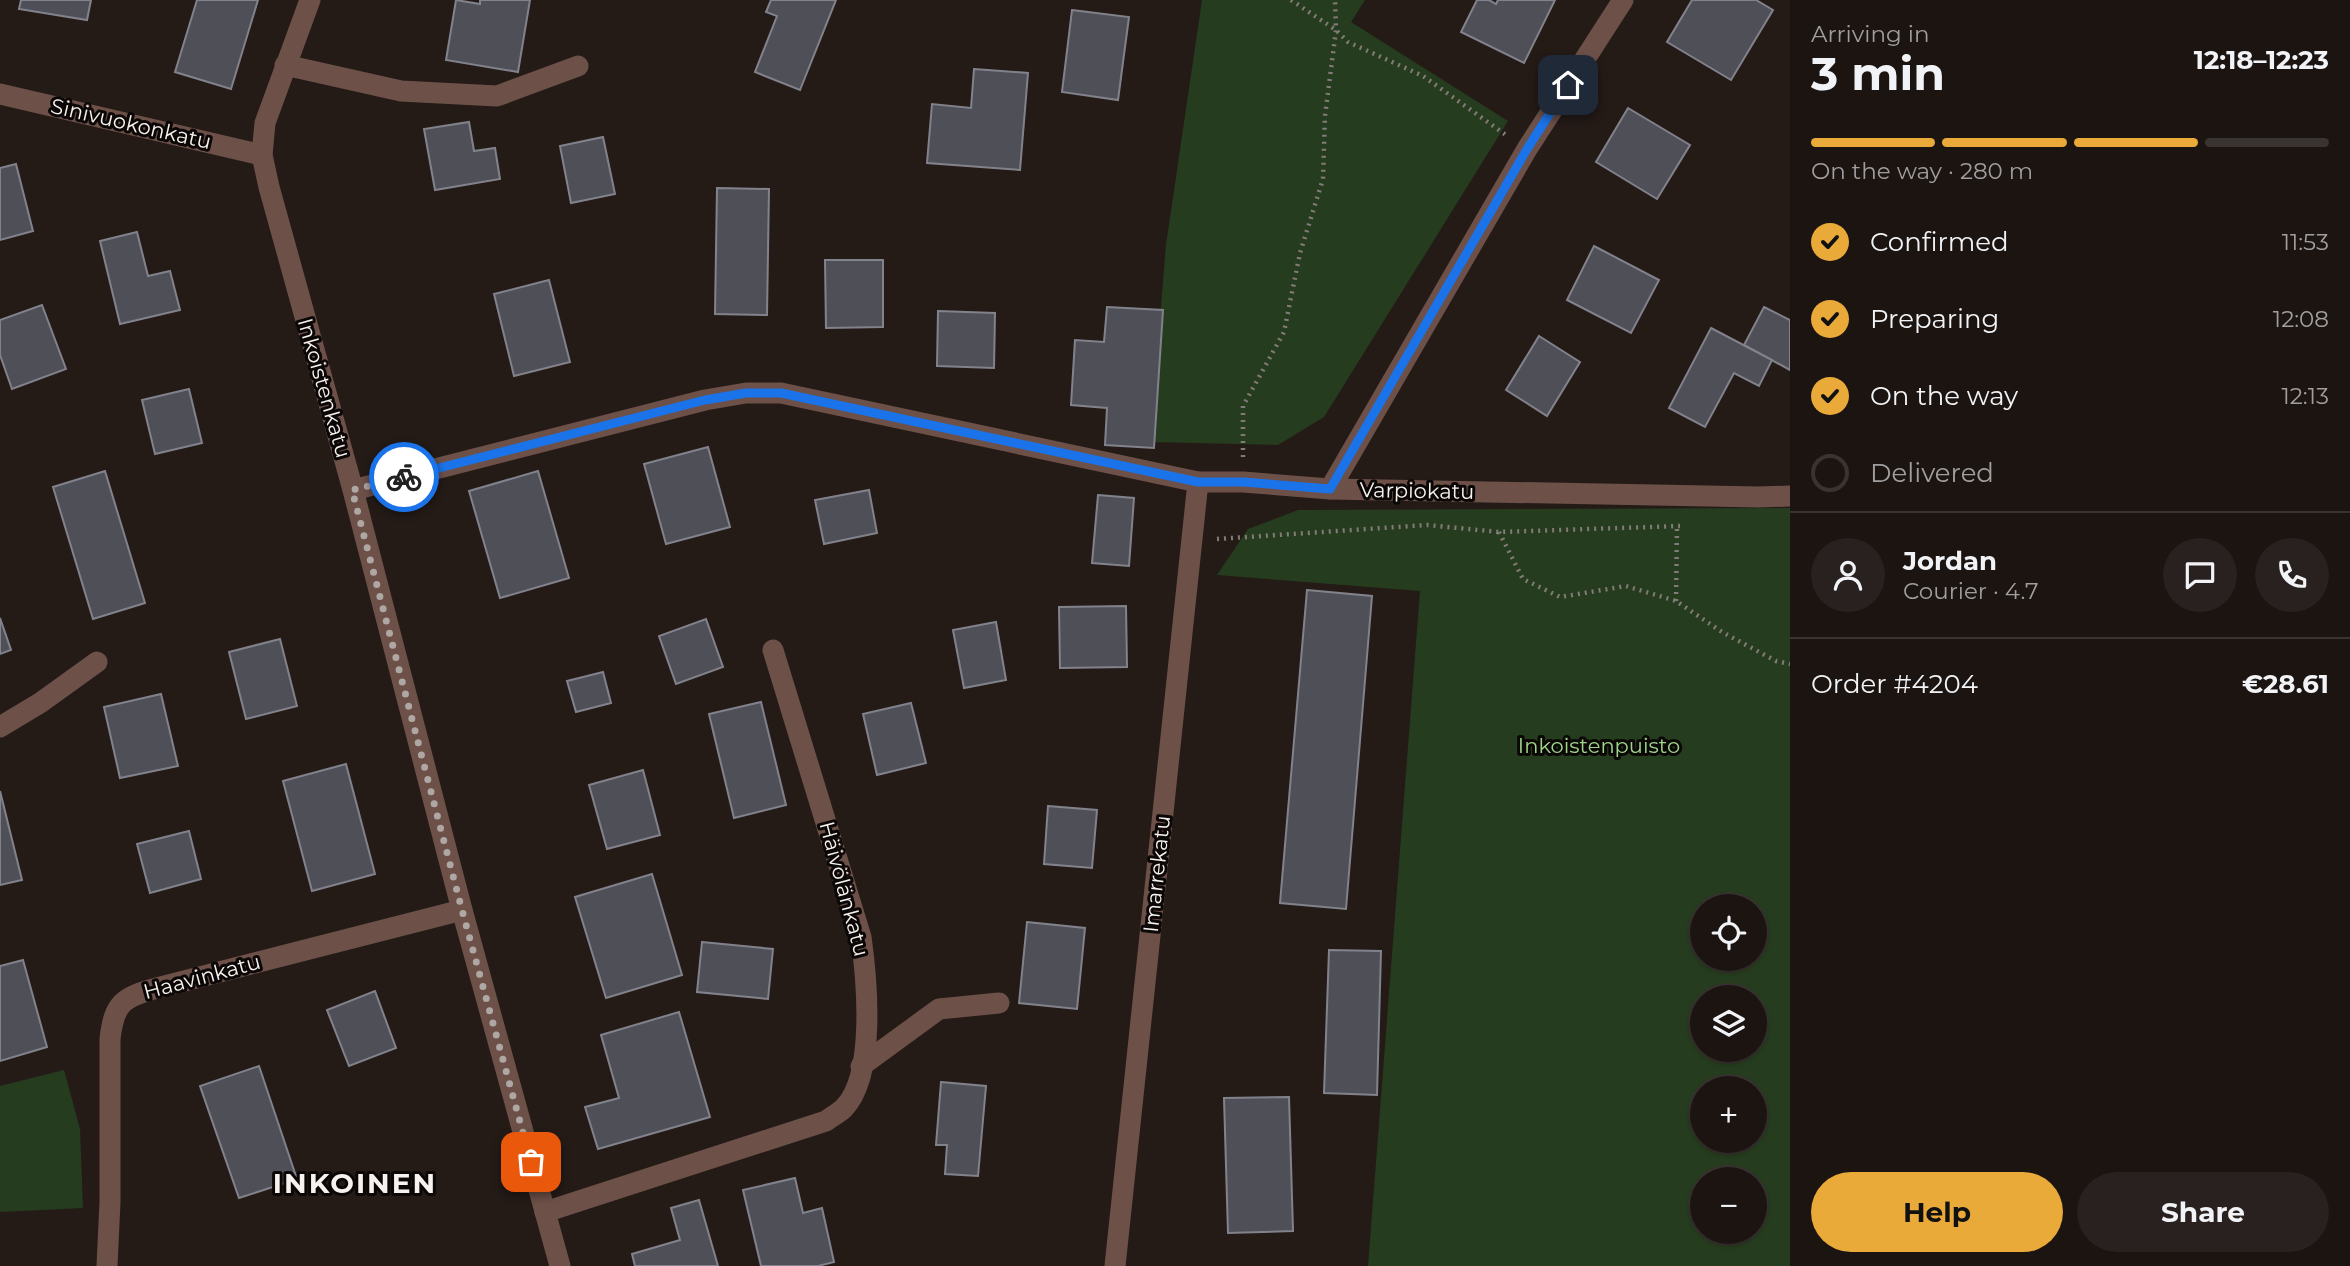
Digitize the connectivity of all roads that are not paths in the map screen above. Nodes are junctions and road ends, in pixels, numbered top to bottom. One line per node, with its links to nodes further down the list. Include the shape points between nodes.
1 (310, 0): 3 (street, Inkoistenkatu)
2 (1623, 0): 8 (street, via 1527,149)
3 (285, 65): 4 (street, via 401,91 498,96); 6 (street, Inkoistenkatu, via 265,123)
4 (578, 66)
5 (0, 94): 6 (street, Sinivuokonkatu)
6 (262, 155): 9 (street, Inkoistenkatu)
7 (1198, 482): 8 (street, Varpiokatu); 9 (street, Varpiokatu, via 781,393 746,393); 20 (street, Imarrekatu)
8 (1330, 489): 10 (street, Varpiokatu)
9 (352, 490): 14 (street, Inkoistenkatu)
10 (1790, 496)
11 (773, 650): 16 (street, Häivölänkatu, via 861,937 868,1020)
12 (97, 662): 13 (street)
13 (0, 727)
14 (462, 910): 17 (street, Inkoistenkatu); 18 (street, Haavinkatu, via 138,993 122,1001 112,1018 110,1039)
15 (999, 1003): 16 (street, via 939,1009)
16 (861, 1066): 17 (street, Häivölänkatu, via 855,1091 844,1108 826,1121)
17 (545, 1212): 19 (street, Inkoistenkatu)
18 (107, 1266)
19 (560, 1266)
20 (1115, 1266)

